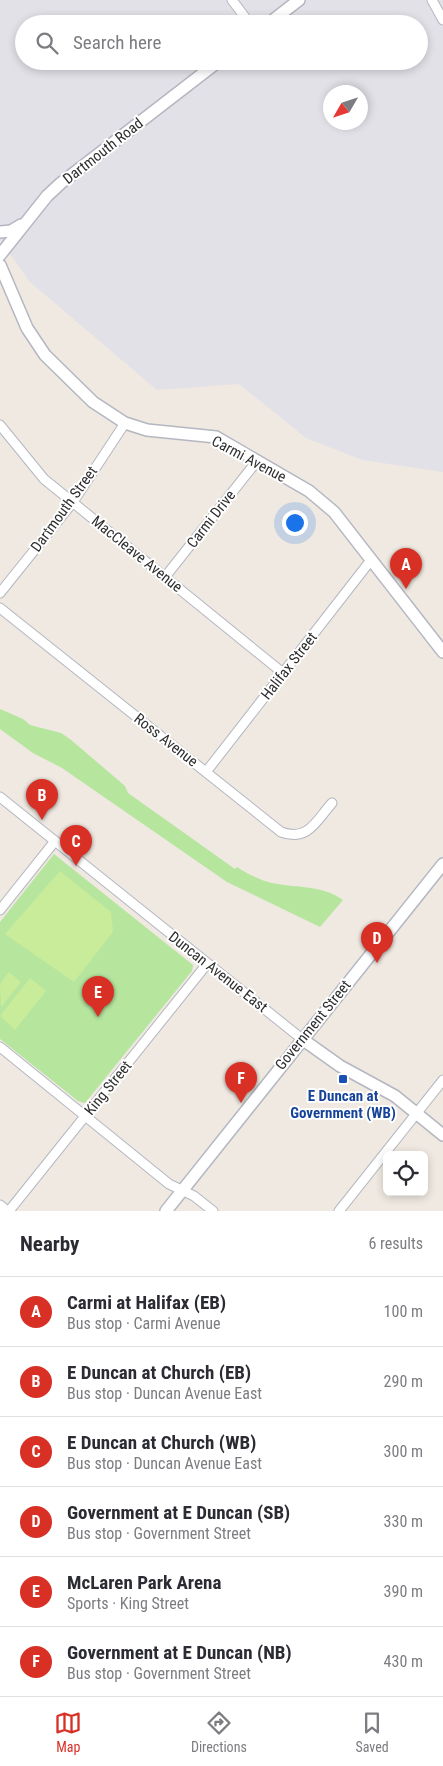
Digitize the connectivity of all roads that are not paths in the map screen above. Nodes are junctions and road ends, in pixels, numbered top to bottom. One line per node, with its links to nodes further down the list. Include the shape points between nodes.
1 (232, 0): 4 (street)
2 (299, 0): 5 (street)
3 (432, 0): 6 (street)
4 (243, 15)
5 (280, 15)
6 (443, 20)
7 (207, 70): 8 (street, Dartmouth Road, via 61,183)
8 (25, 223): 9 (street, via 11,231); 10 (street, Dartmouth Road)
9 (0, 232)
10 (0, 255)
11 (0, 265): 12 (street, Carmi Avenue, via 27,328 45,355 93,402)
12 (125, 423): 14 (street, Carmi Avenue, via 147,430 216,437); 15 (street, Dartmouth Street)
13 (0, 425): 15 (street, MacCleave Avenue, via 44,479)
14 (258, 461): 16 (street, Carmi Avenue, via 309,491 334,512); 17 (street, Carmi Drive)
15 (73, 502): 17 (street, MacCleave Avenue); 18 (street, Dartmouth Street)
16 (371, 560): 20 (street, Carmi Avenue); 21 (street, Halifax Street)
17 (166, 577): 21 (street, MacCleave Avenue)
18 (0, 593)
19 (0, 608): 22 (street, Ross Avenue)
20 (443, 652)
21 (283, 673): 22 (street, Halifax Street)
22 (206, 772): 24 (street, Ross Avenue, via 282,832 293,836 305,833)
23 (0, 797): 25 (street, Duncan Avenue East)
24 (332, 803)
25 (54, 841): 27 (street); 28 (street, Duncan Avenue East)
26 (443, 864): 29 (street, Government Street)
27 (0, 910)
28 (207, 964): 29 (street, Duncan Avenue East); 33 (street, King Street)
29 (302, 1038): 32 (street, Duncan Avenue East, via 340,1066 377,1084); 35 (street, Government Street)
30 (0, 1047): 33 (street)
31 (443, 1080): 32 (street)
32 (416, 1113): 34 (street, Duncan Avenue East); 40 (street)
33 (86, 1116): 35 (street, via 169,1184); 37 (street, King Street)
34 (443, 1135)
35 (183, 1190): 38 (street, Government Street); 39 (street)
36 (0, 1206): 37 (street)
37 (8, 1211)
38 (166, 1211)
39 (213, 1211)
40 (338, 1211)

